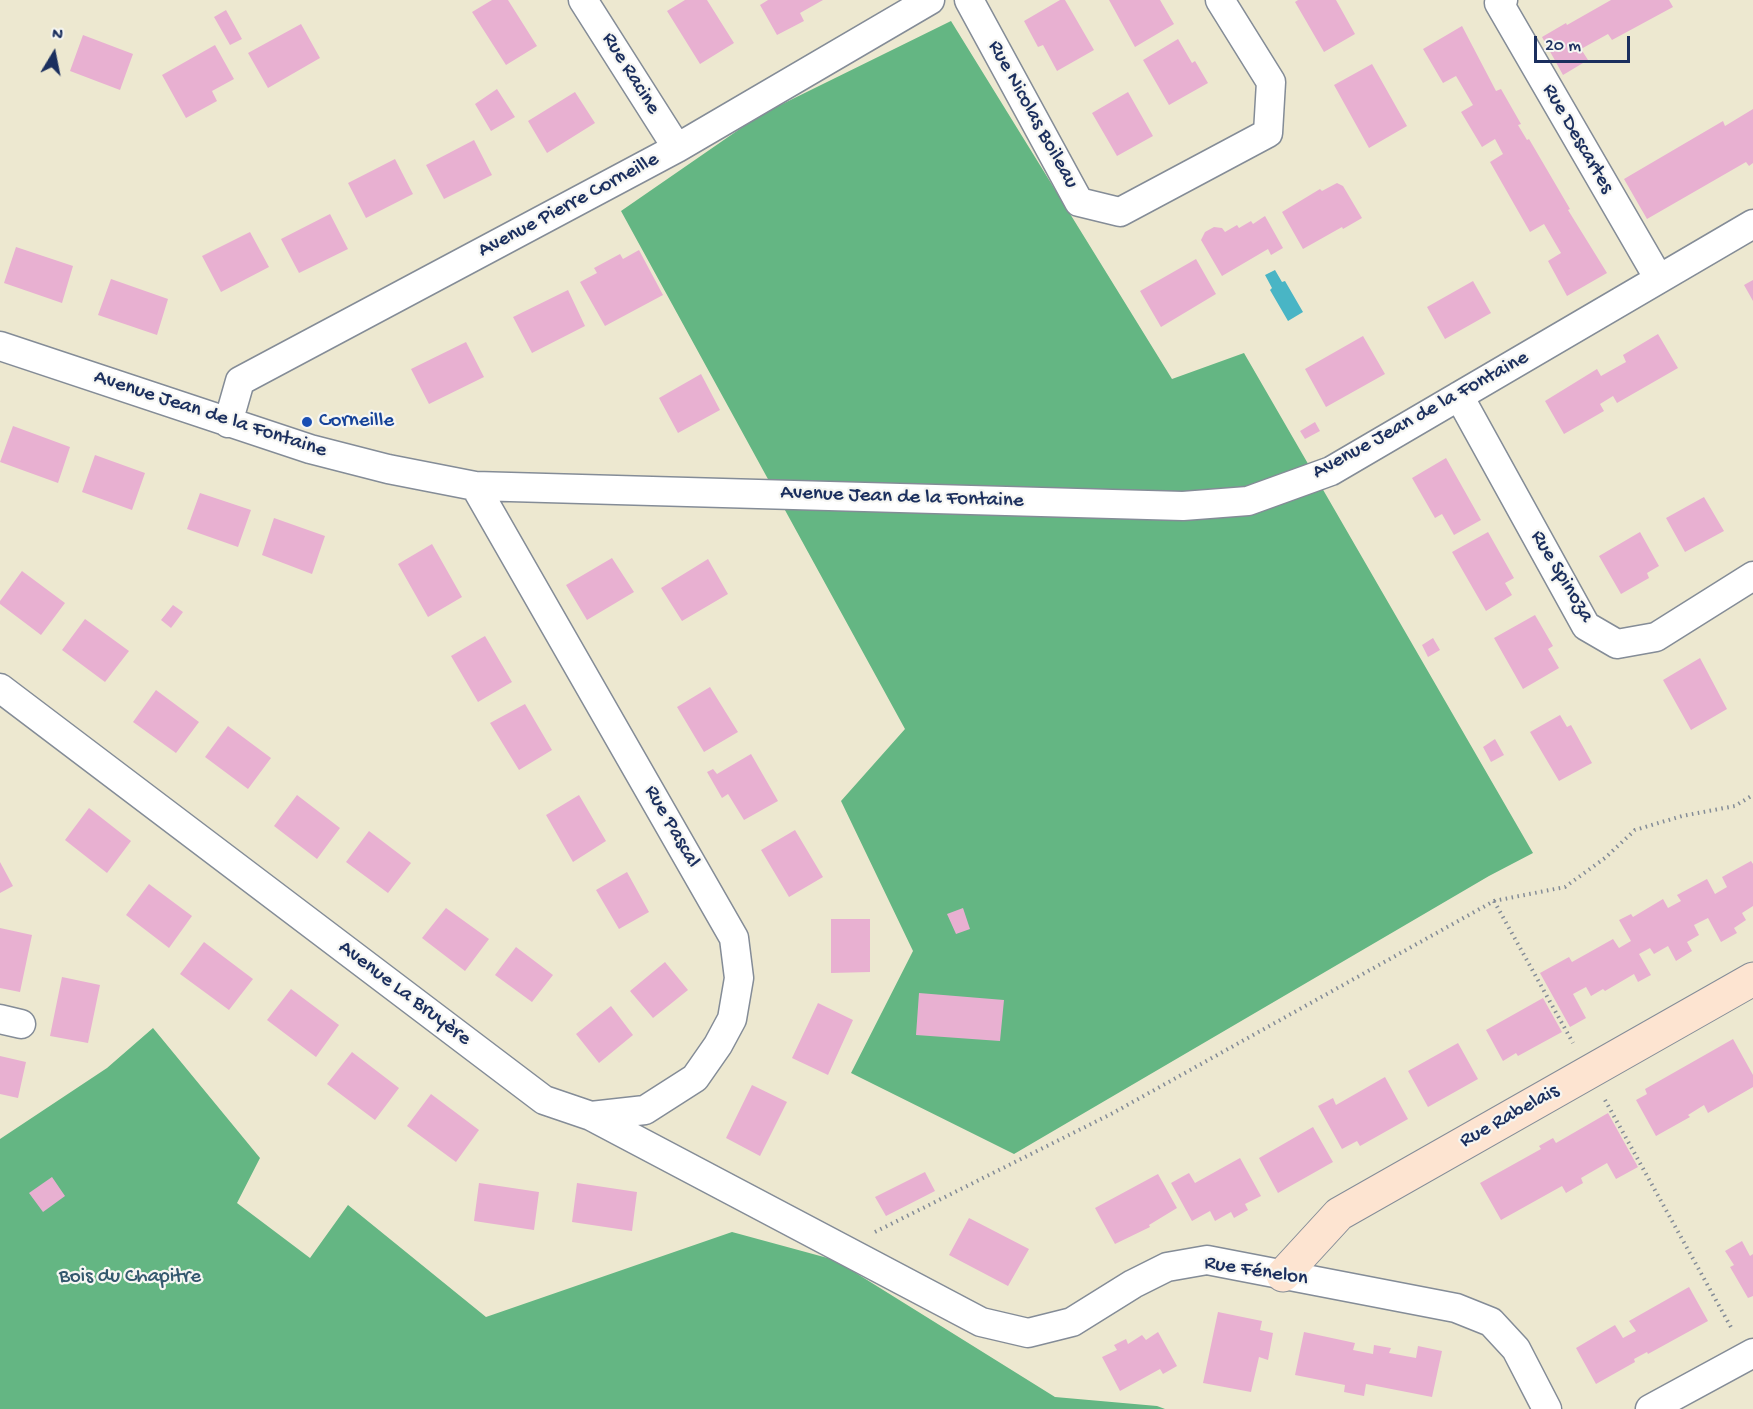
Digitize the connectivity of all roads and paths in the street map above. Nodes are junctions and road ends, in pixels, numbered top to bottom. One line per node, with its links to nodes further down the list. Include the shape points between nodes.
1 (583, 0): 6 (street, Rue Racine)
2 (930, 0): 6 (street, Avenue Pierre Corneille)
3 (969, 0): 4 (street, Rue Nicolas Boileau, via 1079,202 1120,212 1268,133 1271,82)
4 (1220, 0)
5 (1503, 0): 8 (street, Rue Descartes, via 1499,3)
6 (677, 148): 11 (street, Avenue Pierre Corneille, via 240,381)
7 (1753, 224): 8 (street, Avenue Jean de la Fontaine)
8 (1659, 279): 10 (street, Avenue Jean de la Fontaine)
9 (0, 346): 11 (street, Avenue Jean de la Fontaine)
10 (1459, 396): 12 (street, Avenue Jean de la Fontaine, via 1331,471 1248,501 1183,506); 13 (street, Rue Spinoza, via 1586,626 1617,644 1656,637)
11 (228, 423): 12 (street, Avenue Jean de la Fontaine, via 388,469)
12 (475, 486): 19 (street, Rue Pascal, via 734,938 739,978 732,1018 695,1078 645,1110)
13 (1753, 576)
14 (0, 688): 19 (street, Avenue La Bruyère, via 544,1100)
15 (1753, 795): 16 (path, via 1735,806 1635,830 1565,887)
16 (1494, 901): 18 (path); 20 (path, via 1113,1113)
17 (1753, 979): 18 (street, Rue Rabelais)
18 (1589, 1072): 21 (street, Rue Rabelais, via 1340,1214); 22 (path)
19 (591, 1116): 20 (street, Avenue La Bruyère)
20 (840, 1249): 21 (street, Rue Fénelon, via 981,1322 1028,1333 1072,1322 1167,1267 1207,1260)
21 (1283, 1275): 23 (street, Rue Fénelon, via 1456,1308 1491,1322 1516,1349)
22 (1750, 1355): 24 (street)
23 (1547, 1409)
24 (1650, 1409)

